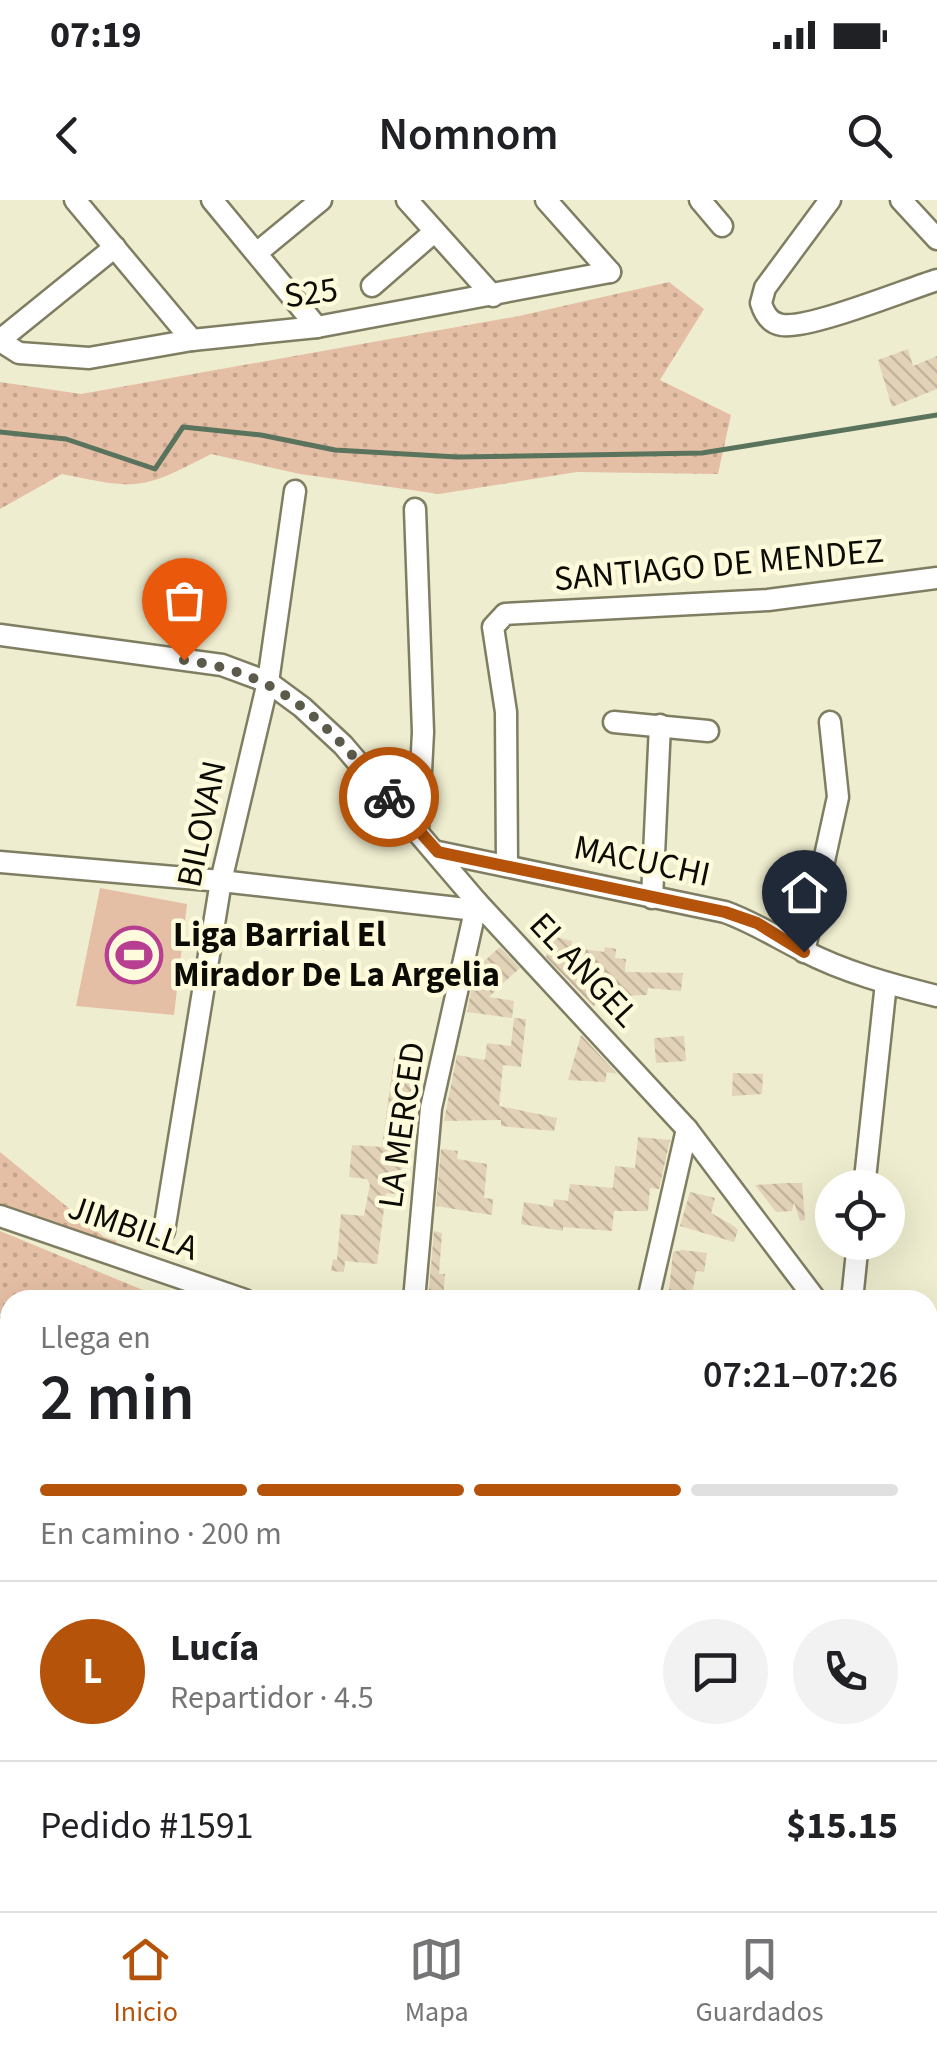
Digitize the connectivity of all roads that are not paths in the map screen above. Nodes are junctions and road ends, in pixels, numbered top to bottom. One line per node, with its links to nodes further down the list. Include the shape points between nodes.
1 (75, 200): 12 (street)
2 (212, 200): 13 (street)
3 (321, 200): 13 (street)
4 (407, 200): 10 (street)
5 (546, 200): 16 (street, S25, via 610,272)
6 (700, 200): 9 (street)
7 (830, 200): 14 (street, via 765,288 761,303 769,319 781,325 808,320)
8 (900, 200): 11 (street)
9 (722, 226)
10 (434, 232): 15 (street); 16 (street)
11 (937, 239)
12 (115, 247): 18 (street); 19 (street)
13 (258, 252): 17 (street)
14 (937, 280)
15 (372, 286)
16 (493, 296): 17 (street, S25)
17 (317, 327): 19 (street, S25)
18 (0, 340): 19 (street, S25, via 19,353 90,358)
19 (192, 340)
20 (295, 491): 24 (street, BILOVAN)
21 (414, 509): 29 (street, via 424,732)
22 (937, 578): 32 (street, SANTIAGO DE MENDEZ, via 768,600 505,614 493,626 506,712)
23 (0, 635): 24 (street, EL ANGEL, via 222,665)
24 (268, 682): 29 (street, EL ANGEL, via 343,745); 33 (street, BILOVAN)
25 (614, 722): 27 (street)
26 (830, 722): 36 (street, via 838,796)
27 (660, 725): 28 (street); 34 (street)
28 (708, 731)
29 (418, 830): 30 (street, EL ANGEL)
30 (438, 852): 32 (street, MACUCHI); 35 (street, EL ANGEL)
31 (0, 862): 33 (street)
32 (508, 866): 34 (street, MACUCHI)
33 (222, 880): 35 (street); 42 (street, BILOVAN)
34 (652, 898): 36 (street, MACUCHI, via 757,923)
35 (476, 906): 39 (street, EL ANGEL); 45 (street, LA MERCED, via 431,1108)
36 (804, 952): 37 (street, MACUCHI)
37 (886, 983): 38 (street, MACUCHI); 40 (street)
38 (937, 996)
39 (687, 1129): 46 (street); 47 (street, EL ANGEL)
40 (866, 1170)
41 (0, 1216): 44 (street, JIMBILLA)
42 (164, 1231)
43 (856, 1260): 48 (street)
44 (216, 1290)
45 (415, 1290)
46 (650, 1290)
47 (808, 1290)
48 (853, 1290)

